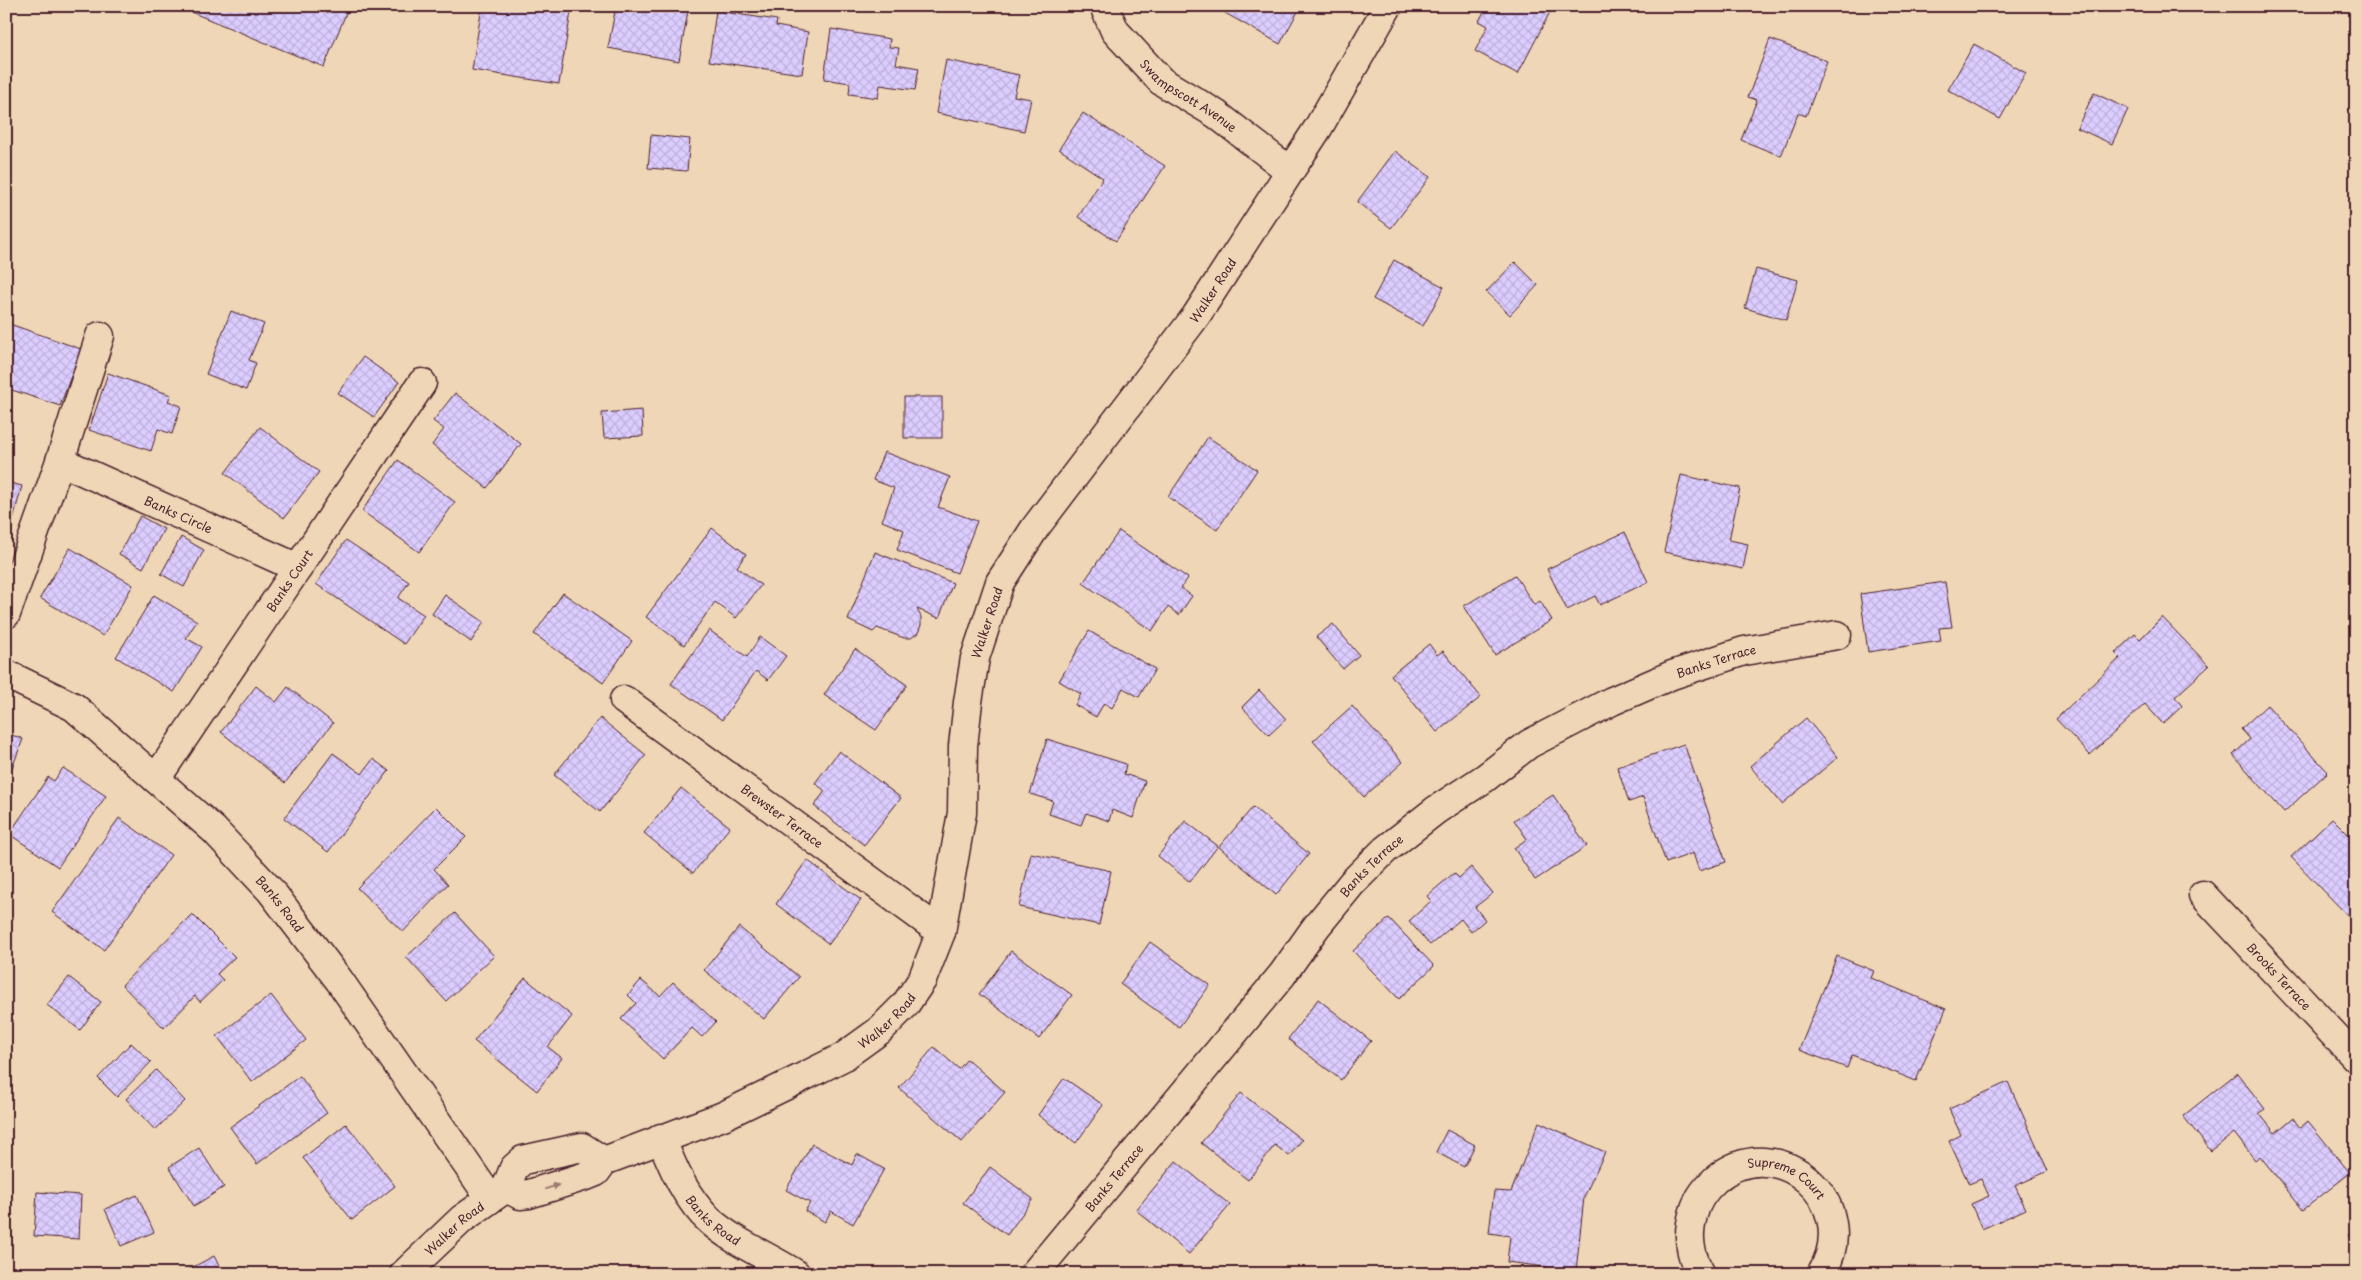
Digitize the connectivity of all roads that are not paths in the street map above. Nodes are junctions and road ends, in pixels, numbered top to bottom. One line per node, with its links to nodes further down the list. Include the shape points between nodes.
1 (1104, 6): 3 (street, Swampscott Avenue, via 1115,31 1161,81 1216,114)
2 (1388, 6): 3 (street, Walker Road)
3 (1290, 171): 14 (street, Walker Road, via 1196,316 1035,528 1000,582 975,658 963,746 962,813)
4 (100, 336): 6 (street)
5 (422, 383): 7 (street, Banks Court)
6 (60, 461): 7 (street, Banks Circle); 8 (street)
7 (298, 568): 12 (street, Banks Court)
8 (6, 614)
9 (1837, 635): 20 (street, Banks Terrace, via 1744,651 1612,701 1529,744 1385,850 1352,883 1282,975)
10 (6, 674): 12 (street, Banks Road, via 74,707)
11 (624, 700): 14 (street, Brewster Terrace)
12 (156, 779): 17 (street, Banks Road, via 214,830 271,891)
13 (2203, 895): 15 (street, Brooks Terrace)
14 (941, 932): 16 (street, Walker Road, via 922,980 905,1005 880,1031 842,1057 792,1083 724,1116)
15 (2356, 1058)
16 (661, 1138): 17 (street, Walker Road, via 604,1160 596,1172 586,1176 529,1194); 19 (street, Banks Road, via 678,1180 710,1221)
17 (498, 1193): 18 (street, Walker Road, via 462,1219)
18 (404, 1274)
19 (796, 1274)
20 (1034, 1274)
21 (1701, 1274): 22 (street, Supreme Court, via 1690,1241 1694,1210 1710,1184 1722,1174 1751,1163 1782,1165 1796,1171 1819,1191 1832,1220 1834,1235 1832,1250)
22 (1821, 1274)

